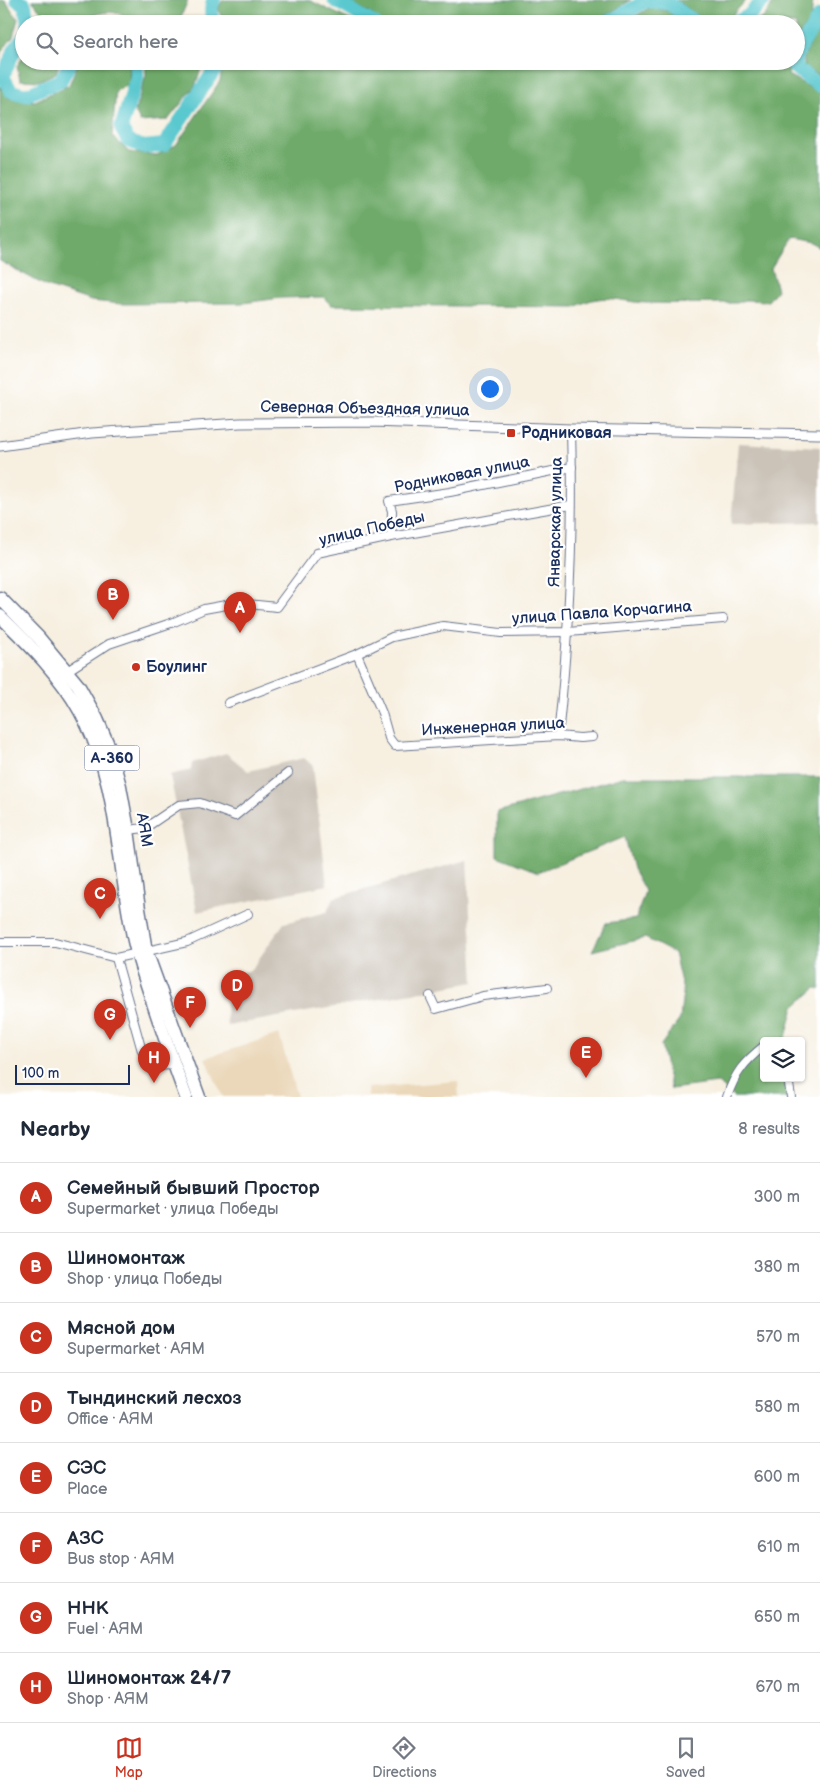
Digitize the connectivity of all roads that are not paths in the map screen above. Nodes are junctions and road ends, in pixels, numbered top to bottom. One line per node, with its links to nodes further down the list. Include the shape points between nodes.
1 (571, 429): 2 (street, Северная Объездная улица); 3 (street, Северная Объездная улица, via 372,422 240,423 92,433); 4 (street, Январская улица)
2 (820, 434)
3 (0, 446)
4 (572, 467): 5 (street, Январская улица); 6 (street, Родниковая улица, via 389,501)
5 (571, 505): 6 (street, улица Победы); 10 (street, Январская улица)
6 (391, 537): 12 (street, улица Победы, via 317,554 277,607 237,603 204,609 109,644)
7 (0, 598): 12 (highway, АЯМ / А-360)
8 (0, 616): 20 (highway, АЯМ / А-360, via 30,645 63,685 80,711 97,749 114,813 124,888)
9 (723, 619): 10 (street, улица Павла Корчагина)
10 (568, 632): 11 (street, улица Павла Корчагина, via 501,633 443,626 392,637); 14 (street, Январская улица)
11 (357, 654): 13 (street, улица Павла Корчагина); 14 (street, Инженерная улица, via 395,746)
12 (67, 671): 17 (highway, АЯМ / А-360, via 97,719 109,747)
13 (228, 703)
14 (558, 736): 15 (street, Инженерная улица)
15 (592, 737)
16 (288, 773): 17 (street, via 235,816 200,803 179,805 145,828)
17 (128, 830): 20 (highway, АЯМ / А-360)
18 (248, 914): 20 (street, via 186,942)
19 (0, 942): 21 (street, via 55,942)
20 (141, 952): 21 (street); 25 (highway, АЯМ / А-360); 28 (highway, АЯМ / А-360)
21 (116, 958): 25 (street, via 142,1050 152,1066)
22 (546, 988): 23 (street, via 483,996 436,1009)
23 (430, 996)
24 (760, 1049): 29 (street, via 741,1066)
25 (174, 1064): 27 (highway, АЯМ / А-360)
26 (789, 1082): 30 (street)
27 (186, 1097)
28 (199, 1097)
29 (727, 1097)
30 (791, 1097)

